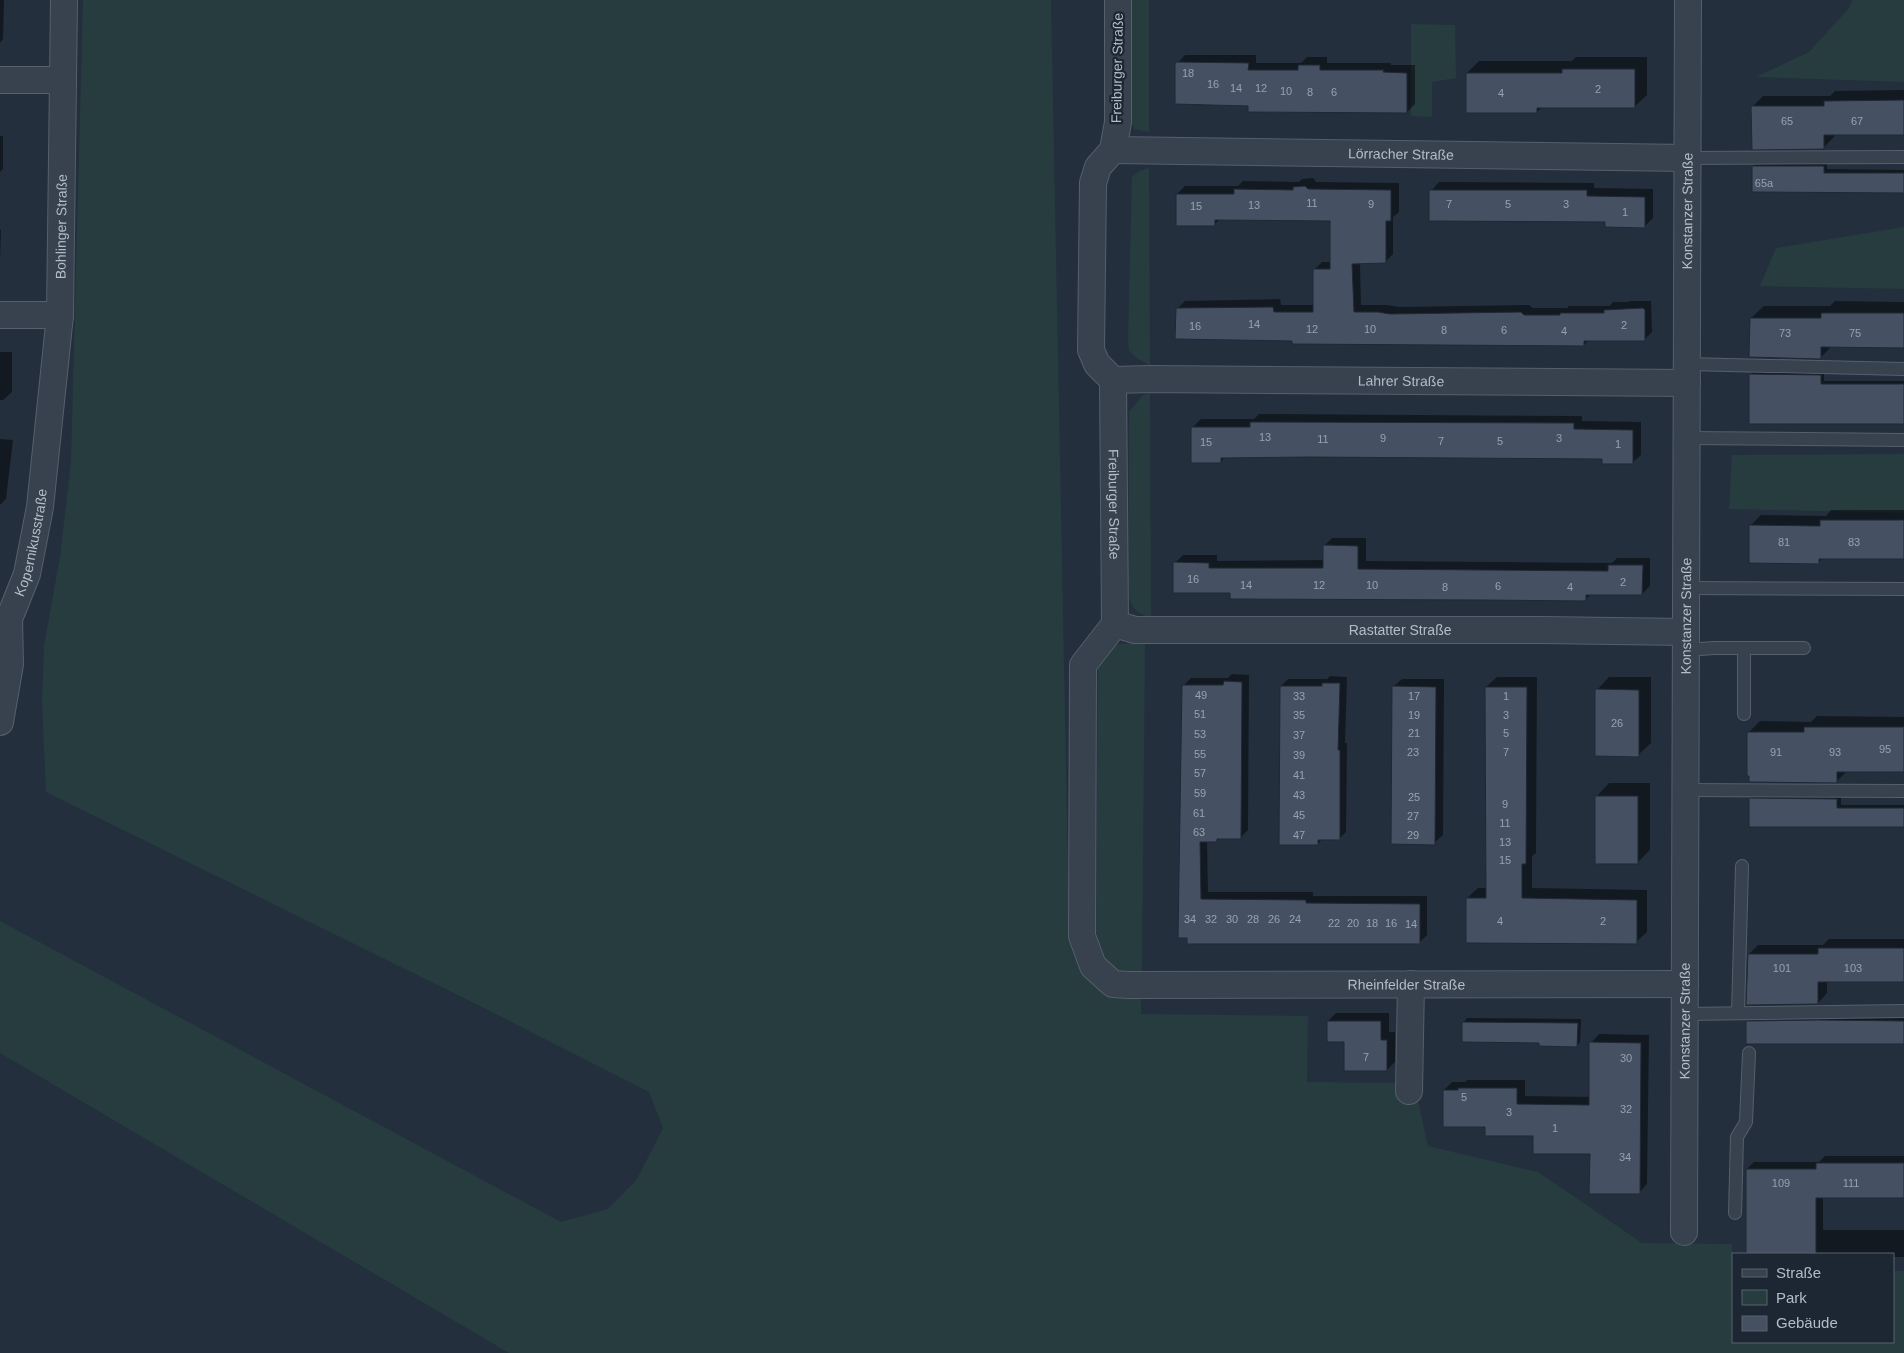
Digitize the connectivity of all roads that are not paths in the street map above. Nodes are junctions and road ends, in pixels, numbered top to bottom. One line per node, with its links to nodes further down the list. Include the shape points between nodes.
1 (64, 0): 5 (street, Bohlinger Straße)
2 (1118, 0): 6 (street, Freiburger Straße, via 1118,122)
3 (1688, 0): 8 (street, Konstanzer Straße)
4 (0, 80): 5 (street)
5 (63, 80): 10 (street, Bohlinger Straße)
6 (1112, 150): 8 (street, Lörracher Straße); 13 (street, Freiburger Straße, via 1098,167 1093,183 1091,350 1097,364)
7 (1904, 157): 8 (lane)
8 (1688, 158): 12 (street, Konstanzer Straße)
9 (0, 315): 10 (street)
10 (60, 315): 16 (street, Bohlinger Straße)
11 (1904, 369): 12 (lane)
12 (1688, 373): 13 (street, Lahrer Straße); 14 (street, Konstanzer Straße)
13 (1112, 380): 20 (street, Freiburger Straße)
14 (1687, 438): 15 (lane); 17 (street, Konstanzer Straße)
15 (1904, 440)
16 (47, 452): 19 (street, Kopernikusstraße, via 27,574)
17 (1687, 588): 18 (lane); 21 (street, Konstanzer Straße)
18 (1904, 589)
19 (5, 618): 25 (street, Kopernikusstraße, via 10,664)
20 (1114, 624): 21 (street, Rastatter Straße, via 1135,630 1514,630); 29 (street, Rheinfelder Straße, via 1083,666 1082,936 1093,966 1113,984 1129,985)
21 (1686, 641): 22 (lane); 26 (street, Konstanzer Straße)
22 (1744, 648): 23 (lane); 24 (lane)
23 (1804, 648)
24 (1744, 714)
25 (0, 722)
26 (1686, 790): 27 (lane); 30 (street, Konstanzer Straße)
27 (1904, 791)
28 (1742, 866): 32 (lane)
29 (1411, 984): 30 (street, Rheinfelder Straße); 35 (street)
30 (1685, 984): 33 (street, Konstanzer Straße)
31 (1904, 1011): 32 (lane)
32 (1738, 1013): 33 (lane)
33 (1685, 1014): 37 (street, Konstanzer Straße)
34 (1749, 1054): 36 (lane, via 1746,1122 1737,1137)
35 (1409, 1091)
36 (1734, 1213)
37 (1684, 1232)

